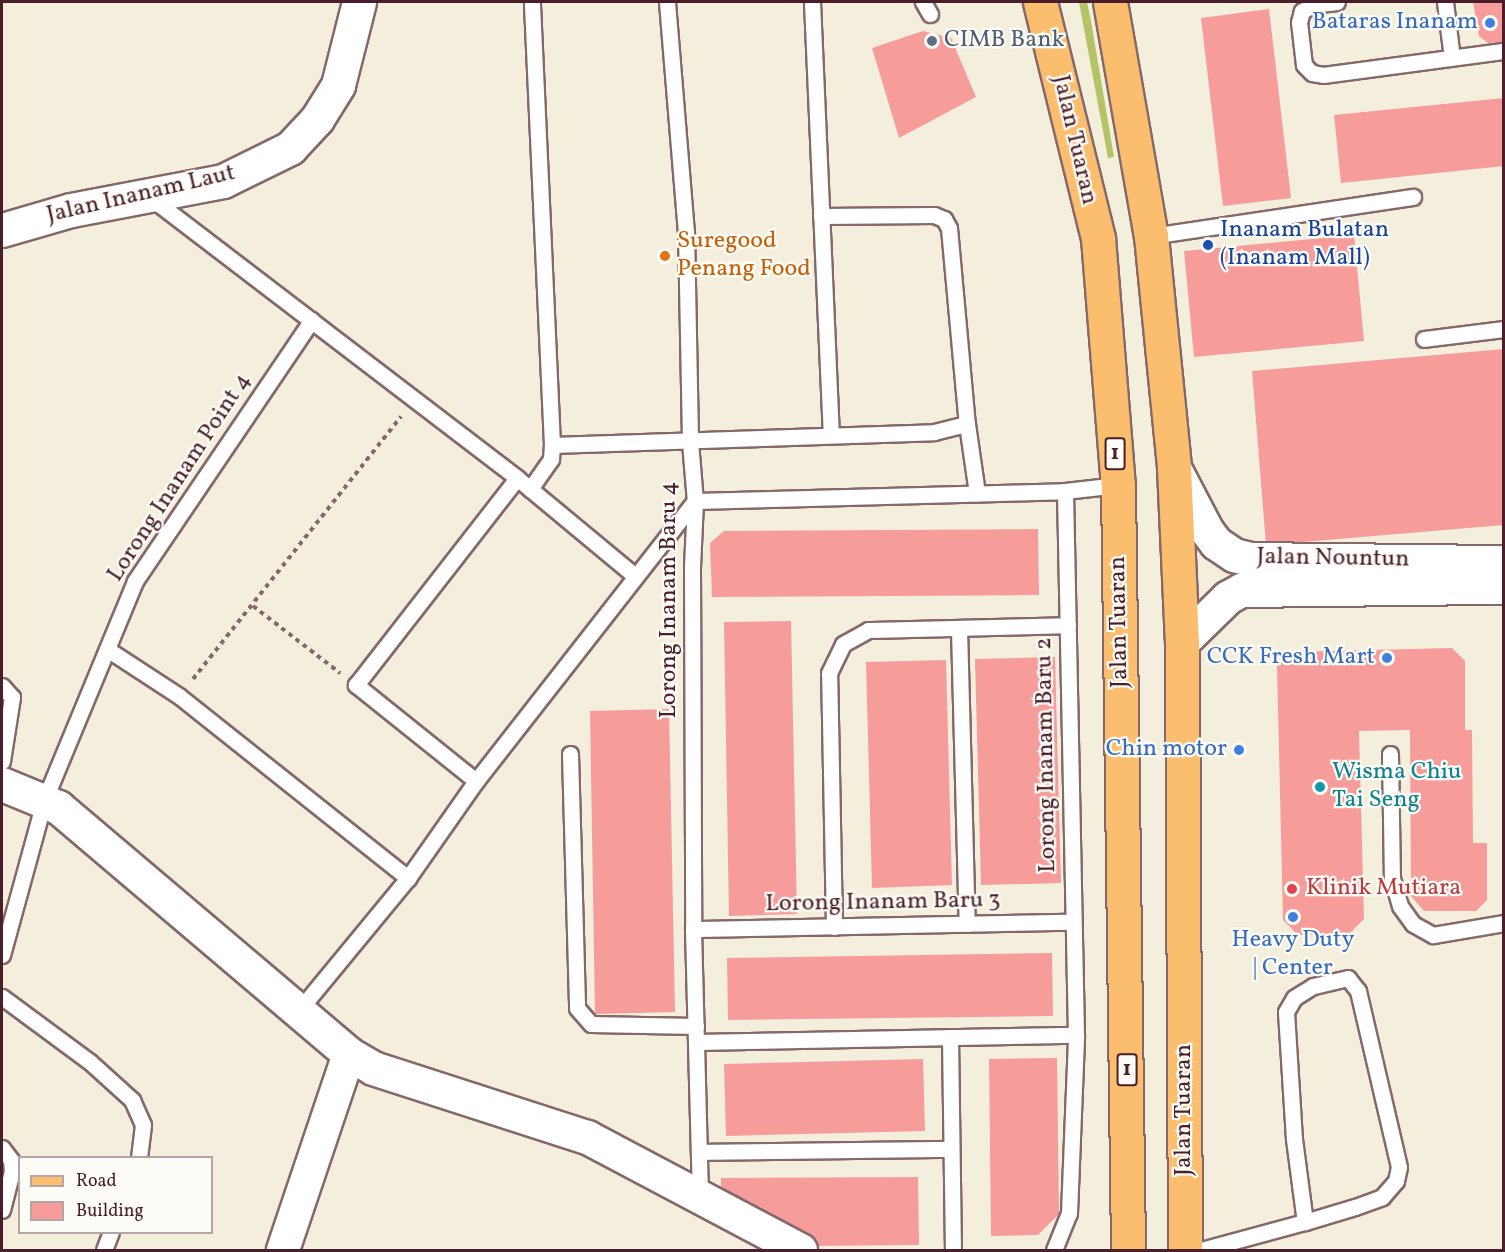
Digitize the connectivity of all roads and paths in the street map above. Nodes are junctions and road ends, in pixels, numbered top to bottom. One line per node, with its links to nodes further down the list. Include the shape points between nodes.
1 (359, 2): 11 (street, Jalan Inanam Laut, via 338,85 317,119 290,148 222,181)
2 (532, 2): 23 (lane)
3 (667, 2): 22 (lane, Lorong Inanam Baru 4, via 686,231)
4 (812, 2): 13 (lane)
5 (1110, 2): 15 (main road, Jalan Tuaran)
6 (1337, 2): 10 (lane, via 1313,5 1302,11 1299,22 1305,65 1312,73 1323,75)
7 (1445, 2): 10 (lane)
8 (1040, 7): 26 (main road, Jalan Tuaran / 1, via 1098,238)
9 (1503, 51): 10 (lane)
10 (1452, 58)
11 (148, 196): 14 (street, Jalan Inanam Laut, via 71,210); 16 (lane)
12 (1413, 197): 15 (lane)
13 (821, 216): 20 (lane, via 934,215 944,219 949,228); 21 (lane)
14 (2, 231)
15 (1151, 236): 24 (main road, Jalan Tuaran)
16 (312, 320): 19 (lane); 38 (lane, Lorong Inanam Point 4, via 135,581)
17 (1503, 328): 18 (lane)
18 (1424, 339)
19 (414, 401): 25 (lane); 34 (path)
20 (967, 424): 21 (lane, via 934,432); 29 (lane)
21 (831, 434): 22 (lane)
22 (690, 442): 23 (lane); 30 (lane, Lorong Inanam Baru 4)
23 (552, 445): 27 (lane, via 551,459)
24 (1174, 468): 31 (street, Jalan Nountun, via 1207,531 1234,555 1250,559); 37 (main road, Jalan Tuaran)
25 (516, 478): 27 (lane); 39 (lane)
26 (1118, 485): 28 (lane); 75 (main road, Jalan Tuaran / 1)
27 (530, 489): 32 (lane)
28 (1065, 490): 29 (lane); 35 (lane)
29 (977, 493): 30 (lane)
30 (695, 501): 32 (lane); 53 (lane, Lorong Inanam Baru 4)
31 (1503, 562)
32 (634, 575): 45 (lane)
33 (1503, 586): 37 (street, Jalan Nountun, via 1241,590 1228,597)
34 (253, 606): 39 (path); 41 (path)
35 (1068, 625): 36 (lane, Lorong Inanam Baru 2); 49 (lane, Lorong Inanam Baru 2)
36 (959, 628): 51 (lane); 52 (lane, Lorong Inanam Baru 2, via 868,630 854,636 834,657 829,673)
37 (1182, 642): 76 (main road, Jalan Tuaran)
38 (107, 649): 41 (lane); 47 (lane, Lorong Inanam Point 4)
39 (356, 685): 45 (lane)
40 (2, 686): 44 (lane, via 12,697)
41 (179, 696): 48 (lane)
42 (570, 754): 57 (lane, via 577,1008 591,1024)
43 (1390, 754): 50 (lane, via 1392,878 1394,894 1407,917 1433,935)
44 (2, 761)
45 (476, 781): 48 (lane)
46 (2, 784): 47 (street)
47 (44, 801): 54 (lane, Lorong Inanam Point 4); 56 (street, via 58,807)
48 (408, 878): 56 (lane)
49 (1073, 922): 51 (lane, Lorong Inanam Baru 3); 58 (lane, Lorong Inanam Baru 2)
50 (1503, 923)
51 (967, 924): 52 (lane, Lorong Inanam Baru 3)
52 (834, 927): 53 (lane, Lorong Inanam Baru 3)
53 (693, 929): 57 (lane, Lorong Inanam Baru 4)
54 (2, 954)
55 (2, 998): 65 (lane, via 90,1062 132,1100 143,1125)
56 (300, 1009): 61 (street)
57 (696, 1026): 60 (lane, Lorong Inanam Baru 4)
58 (1076, 1035): 59 (lane); 74 (lane, Lorong Inanam Baru 2, via 1069,1213)
59 (950, 1037): 60 (lane); 63 (lane)
60 (696, 1042): 64 (lane, Lorong Inanam Baru 4)
61 (349, 1054): 66 (street, via 373,1068 587,1137); 72 (street)
62 (2, 1148): 67 (lane, via 11,1160 12,1171)
63 (951, 1149): 64 (lane); 73 (lane)
64 (699, 1152): 66 (lane, Lorong Inanam Baru 4)
65 (140, 1156)
66 (700, 1200): 70 (street)
67 (2, 1210)
68 (1305, 1222): 68 (lane, via 1294,1139 1286,1012 1294,998 1313,986 1348,978 1358,991 1399,1174 1382,1197); 77 (lane)
69 (111, 1234): 71 (lane)
70 (784, 1247)
71 (104, 1251)
72 (283, 1251)
73 (953, 1251)
74 (1054, 1251)
75 (1128, 1251)
76 (1185, 1251)
77 (1202, 1251)

